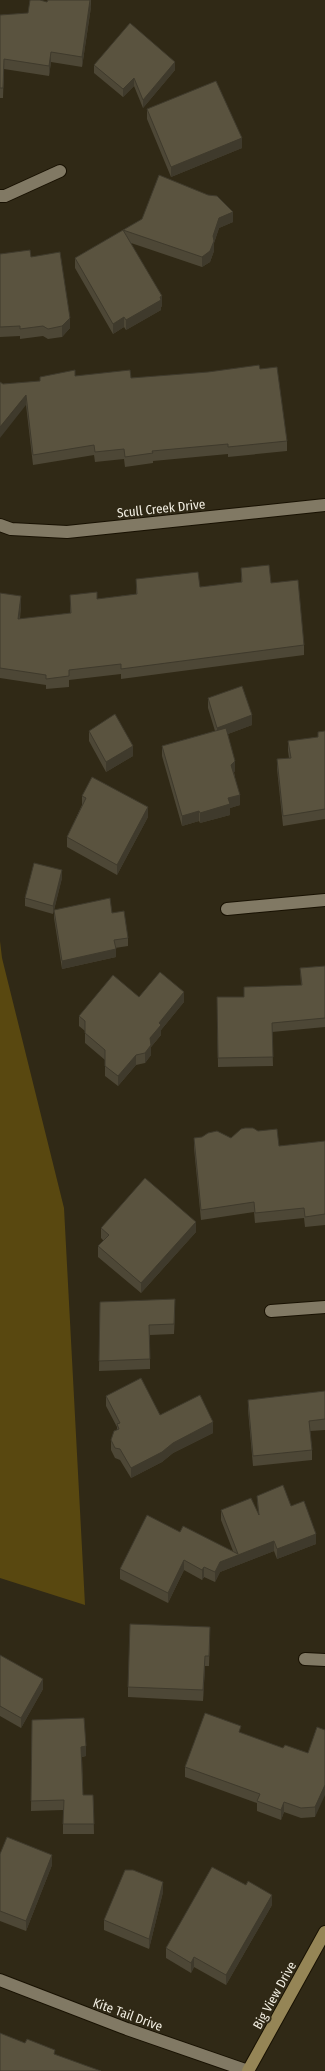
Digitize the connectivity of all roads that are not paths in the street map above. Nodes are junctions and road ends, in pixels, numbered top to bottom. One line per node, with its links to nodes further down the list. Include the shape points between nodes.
1 (60, 171): 2 (street)
2 (0, 196)
3 (325, 505): 4 (street, Scull Creek Drive, via 67,532 11,529)
4 (0, 526)
5 (325, 900): 6 (street)
6 (227, 909)
7 (325, 1307): 8 (street)
8 (271, 1311)
9 (306, 1659): 10 (street)
10 (325, 1660)
11 (325, 1932): 13 (street, Big View Drive)
12 (0, 1980): 13 (street, Kite Tail Drive, via 127,2029)
13 (248, 2071)

